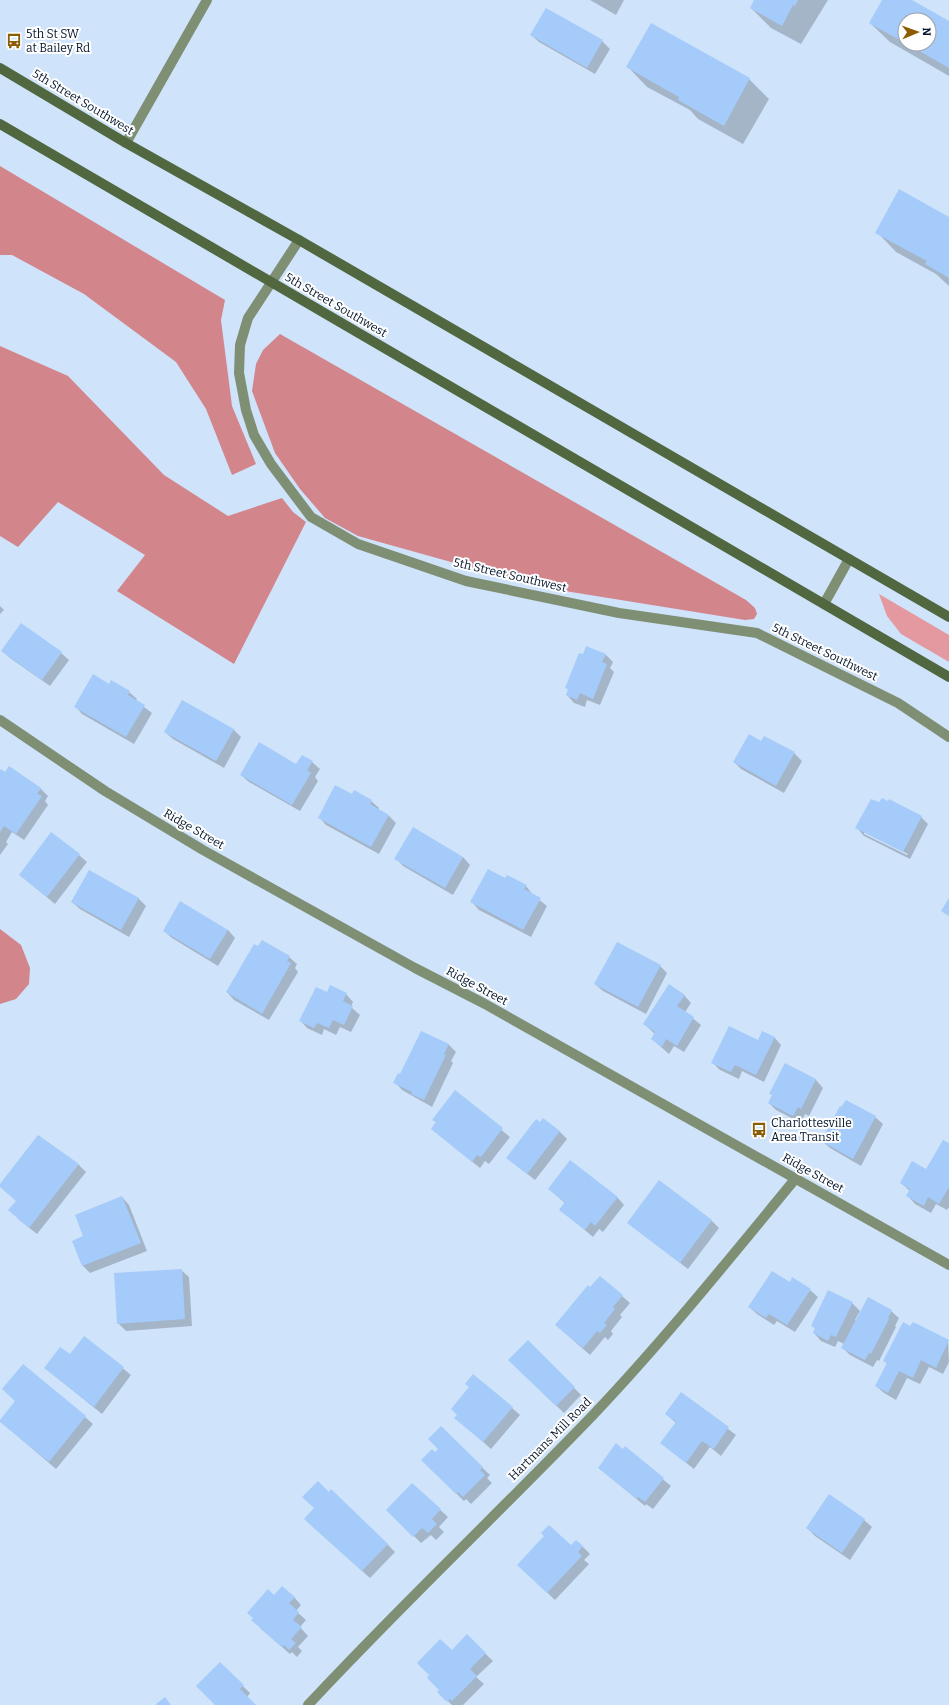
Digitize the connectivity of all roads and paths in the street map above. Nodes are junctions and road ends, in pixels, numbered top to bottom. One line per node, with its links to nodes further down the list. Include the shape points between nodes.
1 (207, 0): 4 (street)
2 (0, 68): 4 (main road, 5th Street Southwest)
3 (0, 124): 6 (main road, 5th Street Southwest)
4 (126, 144): 5 (main road, 5th Street Southwest)
5 (299, 240): 6 (street, 5th Street Southwest); 7 (main road, 5th Street Southwest)
6 (271, 282): 8 (main road, 5th Street Southwest); 12 (street, 5th Street Southwest, via 248,318 240,345 239,373 254,435 271,464 311,517 358,544 466,581 619,613 757,633 898,703)
7 (849, 559): 8 (street); 9 (main road, 5th Street Southwest)
8 (824, 604): 10 (main road, 5th Street Southwest)
9 (949, 617)
10 (949, 676)
11 (0, 720): 13 (street, Ridge Street, via 105,791 203,850)
12 (949, 737)
13 (796, 1178): 14 (street, Ridge Street); 15 (street, Hartmans Mill Road, via 712,1281 594,1413)
14 (949, 1265)
15 (308, 1705)

